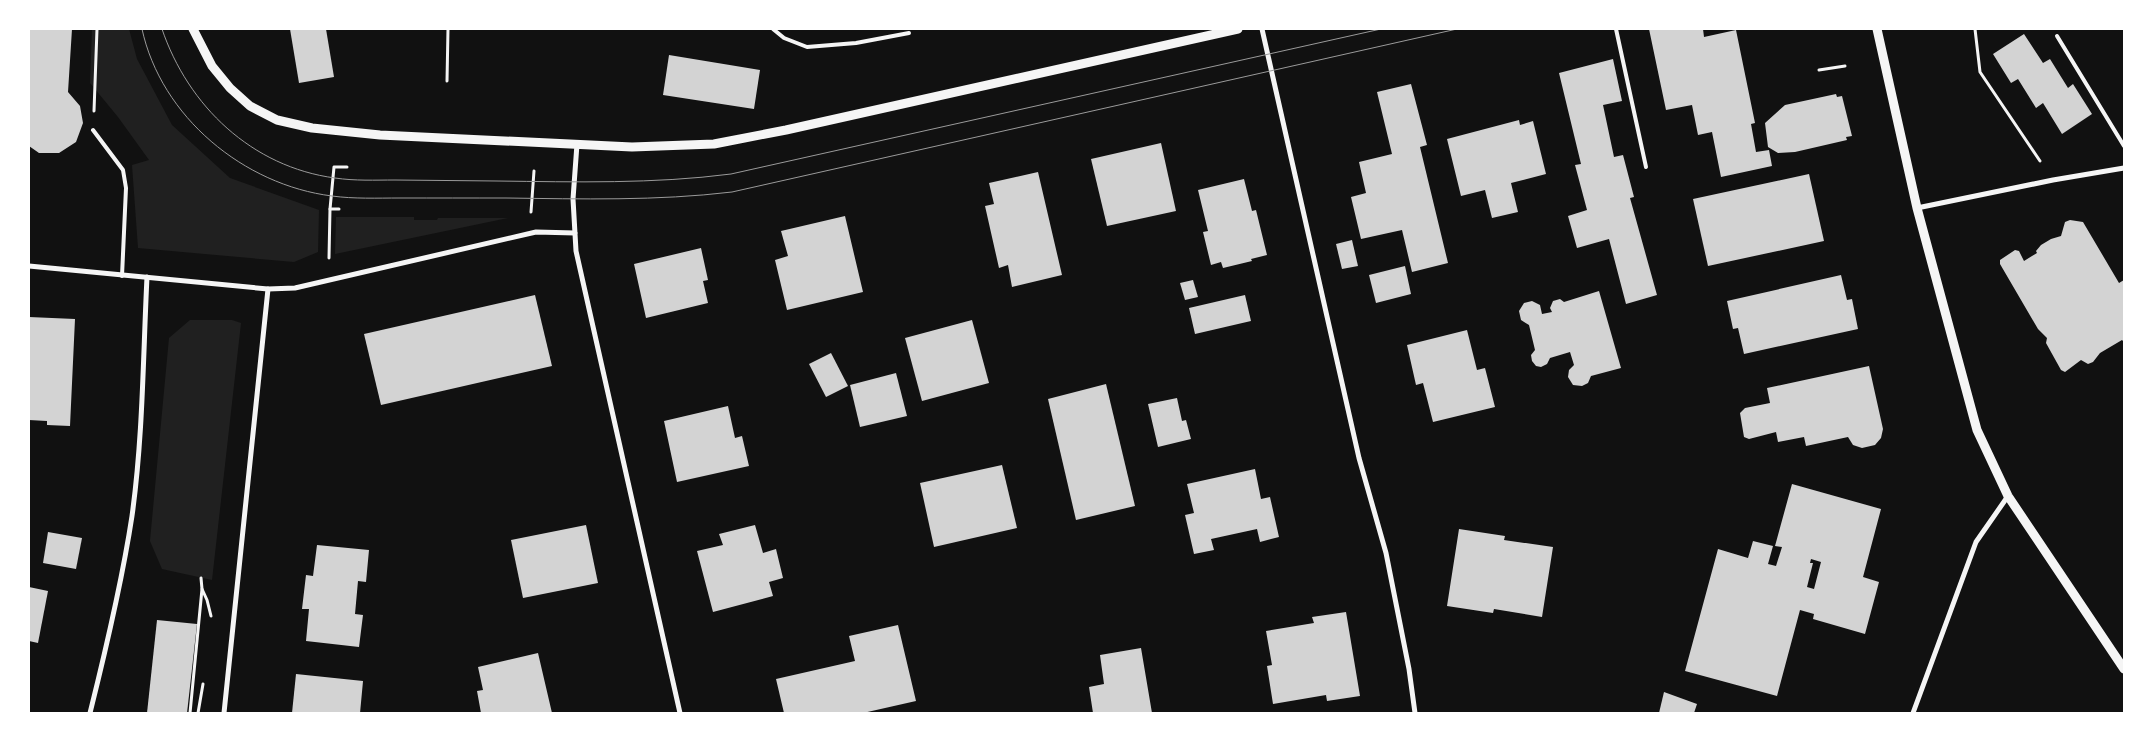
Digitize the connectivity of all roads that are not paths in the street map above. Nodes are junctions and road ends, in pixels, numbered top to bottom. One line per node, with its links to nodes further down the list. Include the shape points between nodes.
1 (192, 29): 10 (street, via 212,66 230,88 250,106 277,120 312,128 380,135)
2 (773, 29): 7 (lane, via 784,38 807,47 856,43)
3 (1238, 29): 10 (street, via 714,144)
4 (1262, 29): 25 (street, via 1359,458 1386,553)
5 (1616, 29): 12 (lane)
6 (1877, 29): 14 (street)
7 (909, 33)
8 (2056, 36): 11 (lane)
9 (93, 130): 17 (lane, via 123,170 126,216)
10 (577, 144): 15 (street)
11 (2124, 146)
12 (1646, 167)
13 (2124, 168): 14 (street)
14 (1917, 208): 20 (street, via 1977,430)
15 (575, 233): 19 (street, via 536,232 329,282); 24 (street, via 576,251)
16 (29, 266): 17 (street)
17 (122, 276): 18 (street)
18 (148, 277): 19 (street); 22 (street, via 132,516)
19 (268, 289): 23 (street)
20 (2008, 496): 21 (street); 26 (street, via 1976,542)
21 (2124, 669)
22 (90, 713)
23 (224, 713)
24 (680, 713)
25 (1415, 713)
26 (1913, 713)

